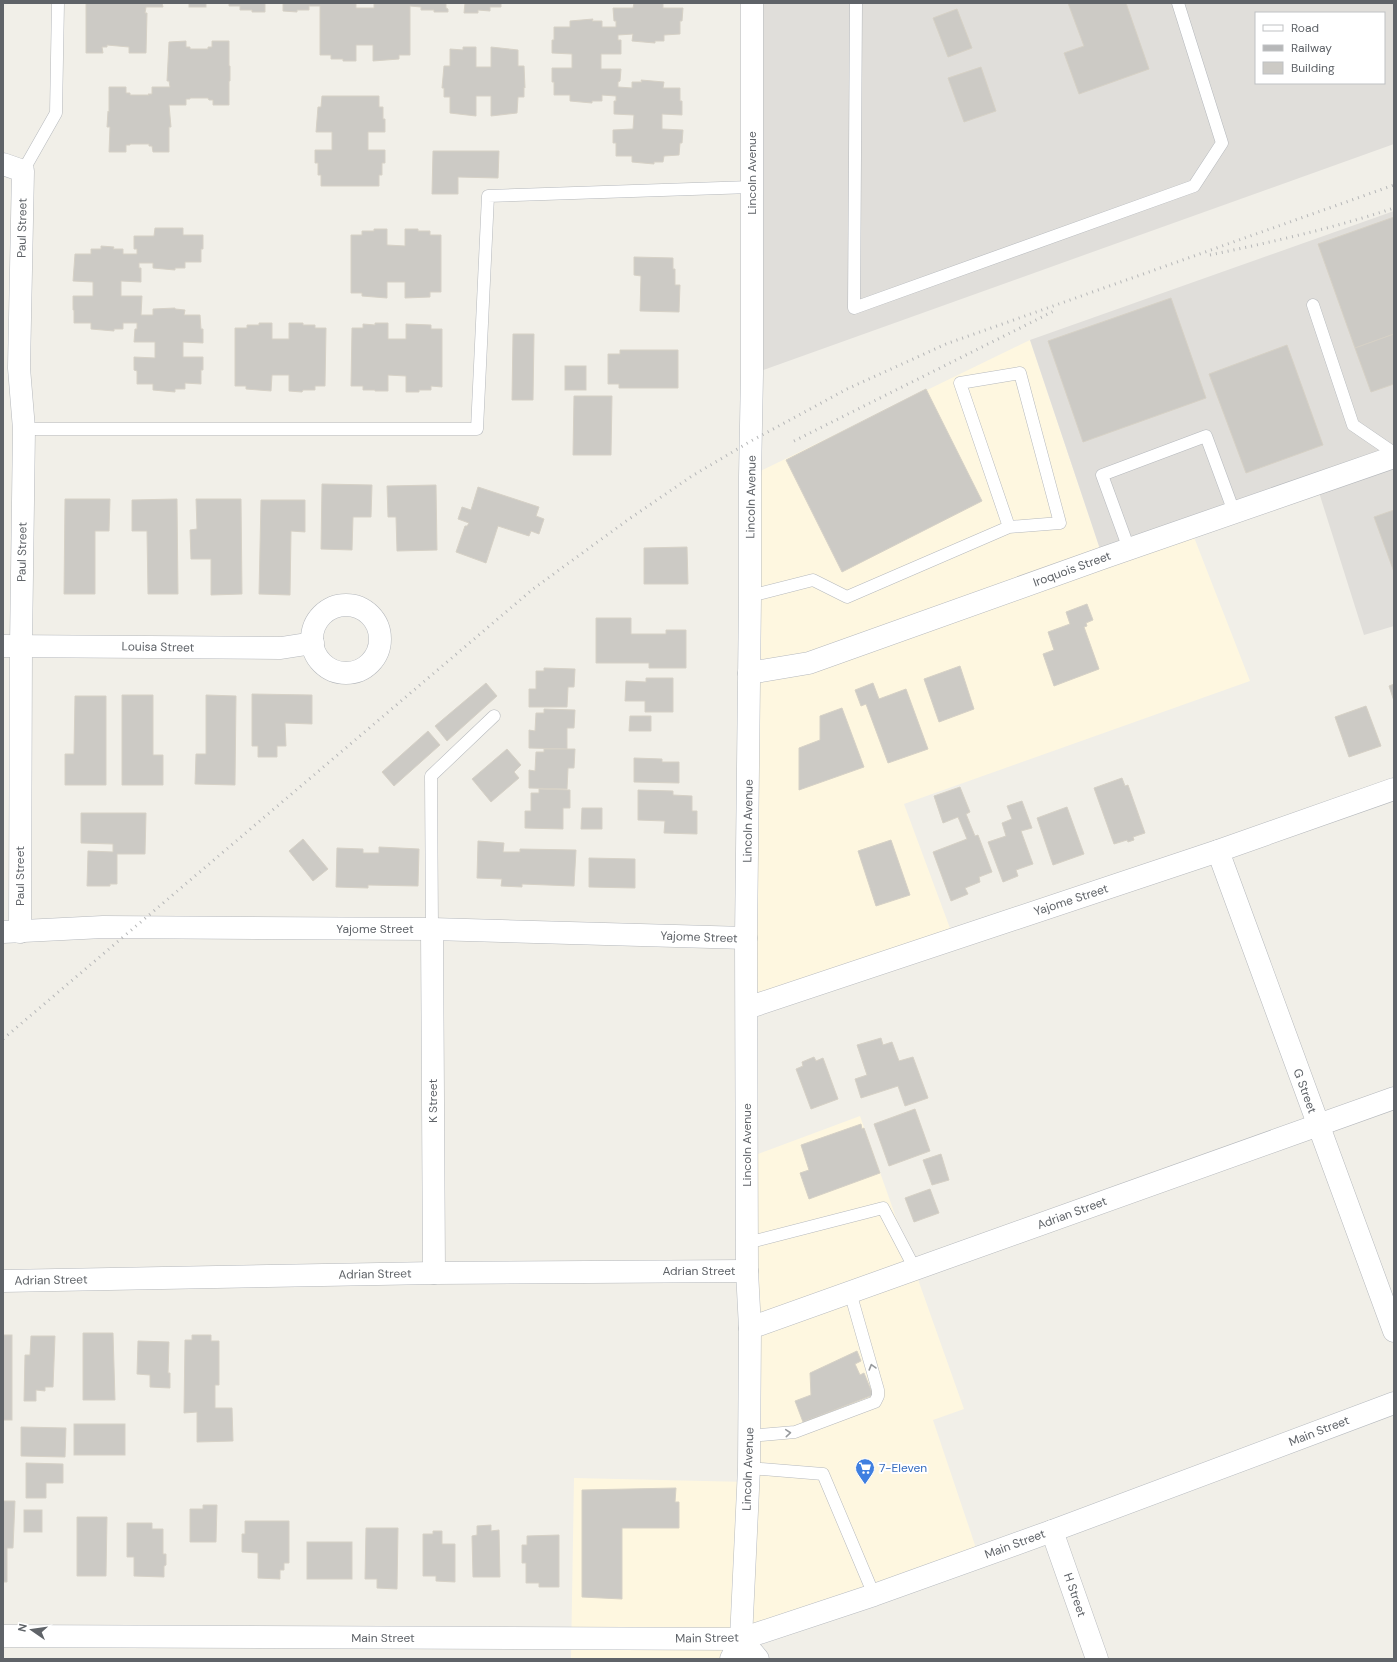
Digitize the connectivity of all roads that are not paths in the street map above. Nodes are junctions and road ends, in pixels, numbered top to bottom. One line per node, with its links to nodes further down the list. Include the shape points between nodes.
1 (58, 3): 5 (lane, via 56,113)
2 (752, 3): 6 (street, Lincoln Avenue)
3 (856, 3): 4 (lane, via 854,308 1194,186 1222,143)
4 (1178, 3)
5 (13, 168): 8 (street, Paul Street)
6 (751, 187): 9 (lane, via 488,196 477,429); 15 (street, Lincoln Avenue)
7 (1313, 305): 10 (lane, via 1353,425)
8 (11, 368): 9 (street, Paul Street)
9 (24, 429): 17 (street, Paul Street)
10 (1394, 453)
11 (1394, 457): 12 (street, Iroquois Street)
12 (1234, 512): 14 (street, Iroquois Street); 14 (lane, via 1206,436 1102,475)
13 (1009, 527): 13 (lane, via 960,383 1020,373 1060,523); 15 (lane, via 847,597 813,580)
14 (1129, 549): 18 (street, Iroquois Street, via 809,663)
15 (750, 596): 18 (street, Lincoln Avenue)
16 (313, 643): 17 (street, Louisa Street, via 280,648)
17 (12, 646): 23 (street, Paul Street)
18 (749, 673): 24 (street, Lincoln Avenue)
19 (494, 716): 22 (lane, via 431,776)
20 (1394, 789): 21 (street, Yajome Street)
21 (1218, 851): 25 (street, Yajome Street); 27 (street, G Street)
22 (432, 929): 23 (street, Yajome Street, via 103,927); 24 (street, Yajome Street); 31 (street, K Street)
23 (12, 932)
24 (746, 938): 25 (street, Lincoln Avenue)
25 (747, 1008): 28 (street, Lincoln Avenue)
26 (1394, 1098): 27 (street, Adrian Street)
27 (1318, 1126): 29 (street, Adrian Street); 35 (street, G Street)
28 (748, 1243): 29 (lane, via 883,1208); 30 (street, Lincoln Avenue)
29 (915, 1269): 33 (street, Adrian Street)
30 (747, 1271): 31 (street, Adrian Street); 34 (street, Lincoln Avenue)
31 (434, 1273): 32 (street, Adrian Street)
32 (3, 1281)
33 (850, 1292): 34 (street, Adrian Street); 37 (lane, one-way to 33, via 796,1432 875,1402 878,1390)
34 (750, 1328): 37 (street, Lincoln Avenue)
35 (1394, 1331)
36 (1394, 1403): 39 (street, Main Street)
37 (749, 1436): 38 (street, Lincoln Avenue)
38 (749, 1468): 40 (lane, via 823,1474); 42 (street, Lincoln Avenue)
39 (1052, 1531): 40 (street, Main Street); 45 (street, H Street)
40 (874, 1596): 42 (street, Main Street)
41 (3, 1636): 42 (street, Main Street)
42 (741, 1639): 43 (street, Lincoln Avenue); 44 (street)
43 (731, 1659)
44 (758, 1659)
45 (1097, 1659)

